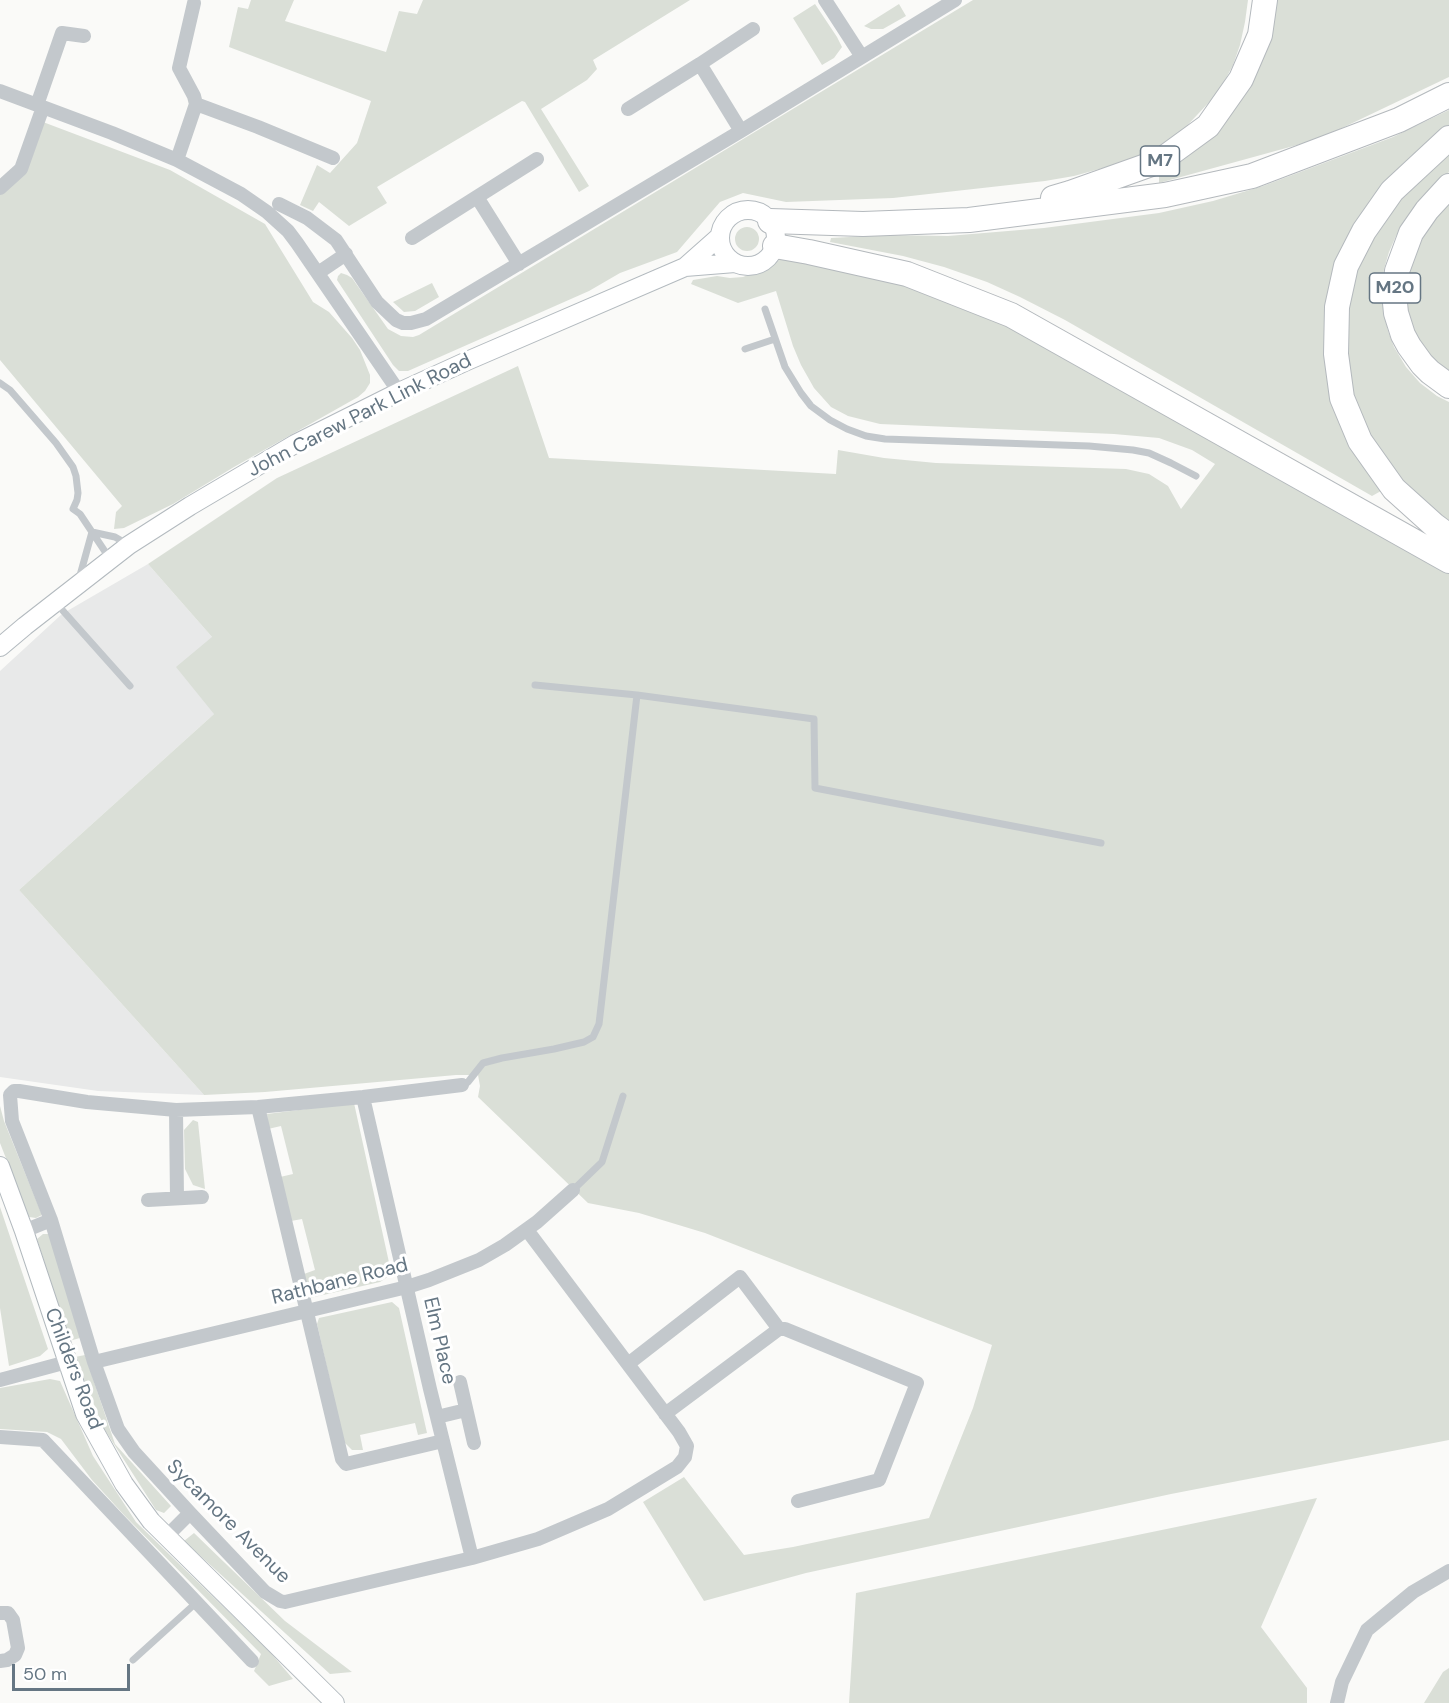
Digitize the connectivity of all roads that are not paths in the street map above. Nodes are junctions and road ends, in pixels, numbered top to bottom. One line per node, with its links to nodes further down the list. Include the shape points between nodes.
1 (825, 0): 7 (street)
2 (955, 0): 7 (street)
3 (1265, 0): 23 (highway, M7, via 1260,35 1241,79 1208,126 1160,161 1070,193)
4 (194, 3): 11 (street, via 179,68)
5 (753, 29): 8 (street)
6 (84, 36): 12 (street, via 62,33)
7 (862, 57): 14 (street)
8 (700, 64): 13 (street); 14 (street)
9 (0, 91): 12 (street)
10 (1449, 95): 23 (highway, via 1399,120 1252,176 1165,195)
11 (196, 104): 16 (street); 18 (street)
12 (40, 106): 18 (street); 20 (street, via 21,169)
13 (628, 109)
14 (741, 131): 30 (street)
15 (1449, 138): 41 (highway, via 1392,190 1364,231 1346,266 1337,307 1336,354 1342,398 1360,441 1394,489)
16 (333, 158)
17 (537, 159): 21 (street)
18 (177, 160): 32 (street, via 267,212 288,231)
19 (1449, 186): 37 (highway, M20, via 1408,239 1394,293 1396,313 1409,346 1422,364)
20 (0, 188)
21 (477, 197): 26 (street); 30 (street)
22 (279, 204): 28 (street, via 308,218 336,240)
23 (969, 220): 24 (highway, via 863,224)
24 (771, 221): 25 (main road, via 757,211 740,211 726,220); 27 (main road, via 776,233)
25 (720, 236): 29 (main road, via 723,252); 31 (main road, John Carew Park Link Road)
26 (412, 238)
27 (775, 246): 29 (main road, via 764,261 755,265); 44 (highway, via 907,274 1011,315)
28 (346, 254): 30 (street, via 377,302 403,323 433,316); 32 (street)
29 (735, 263): 31 (main road, John Carew Park Link Road)
30 (519, 264)
31 (685, 267): 38 (main road, John Carew Park Link Road)
32 (318, 273): 38 (street)
33 (765, 309): 34 (lane)
34 (775, 339): 35 (lane); 39 (lane, via 785,367 812,406 830,420 866,436 1133,450 1171,462)
35 (745, 350)
36 (0, 383): 40 (lane, via 73,467 78,493 73,509)
37 (1449, 386)
38 (399, 392): 42 (main road, John Carew Park Link Road, via 295,444)
39 (1196, 477)
40 (92, 532): 42 (lane); 43 (lane); 45 (lane)
41 (1449, 536)
42 (129, 545): 43 (main road, John Carew Park Link Road)
43 (110, 559): 45 (main road, John Carew Park Link Road)
44 (1449, 561)
45 (77, 584): 46 (main road, John Carew Park Link Road)
46 (55, 602): 47 (main road, John Carew Park Link Road); 49 (lane)
47 (0, 647)
48 (535, 685): 50 (lane)
49 (130, 686)
50 (637, 695): 51 (lane, via 814,719 815,788); 52 (lane, via 599,1024 593,1037 584,1042 483,1063)
51 (1101, 843)
52 (462, 1085): 54 (street)
53 (623, 1096): 58 (lane, via 602,1162)
54 (363, 1098): 55 (street); 65 (street, Elm Place)
55 (258, 1107): 56 (street); 66 (street)
56 (176, 1110): 60 (street); 62 (street, Sycamore Avenue, via 14,1091 10,1095 12,1121)
57 (0, 1166): 64 (main road, Childers Road)
58 (573, 1190): 63 (street, Rathbane Road)
59 (202, 1197): 60 (street)
60 (177, 1198): 61 (street)
61 (148, 1200)
62 (51, 1220): 64 (street); 69 (street, Sycamore Avenue)
63 (527, 1230): 65 (street, Rathbane Road, via 479,1260); 70 (street, Sycamore Avenue)
64 (24, 1231): 68 (main road, Childers Road)
65 (407, 1287): 66 (street, Rathbane Road); 75 (street, Elm Place)
66 (306, 1311): 69 (street, Rathbane Road); 77 (street, via 346,1464)
67 (779, 1329): 70 (street, via 740,1277); 74 (street); 79 (street, via 917,1383 879,1480)
68 (67, 1362): 71 (street); 81 (main road, Childers Road, via 85,1414 124,1484)
69 (93, 1362): 80 (street, Sycamore Avenue, via 125,1441)
70 (628, 1364): 74 (street, Sycamore Avenue)
71 (0, 1380)
72 (460, 1382): 73 (street)
73 (466, 1410): 75 (street); 78 (street)
74 (665, 1414): 82 (street, Sycamore Avenue, via 687,1446 685,1457 676,1467 601,1512 538,1539)
75 (437, 1417): 77 (street, Elm Place)
76 (0, 1437): 84 (street, via 43,1440)
77 (443, 1441): 82 (street, Elm Place)
78 (474, 1443)
79 (798, 1501)
80 (190, 1513): 81 (street); 82 (street, Sycamore Avenue, via 265,1592 285,1602)
81 (166, 1537): 89 (main road, Childers Road)
82 (472, 1558)
83 (1449, 1571): 90 (street, via 1413,1593 1367,1630 1342,1682)
84 (197, 1602): 86 (lane); 88 (street)
85 (0, 1613): 87 (street, via 8,1613 13,1620 18,1648 15,1655)
86 (133, 1660)
87 (0, 1661)
88 (252, 1661)
89 (335, 1703)
90 (1337, 1703)

